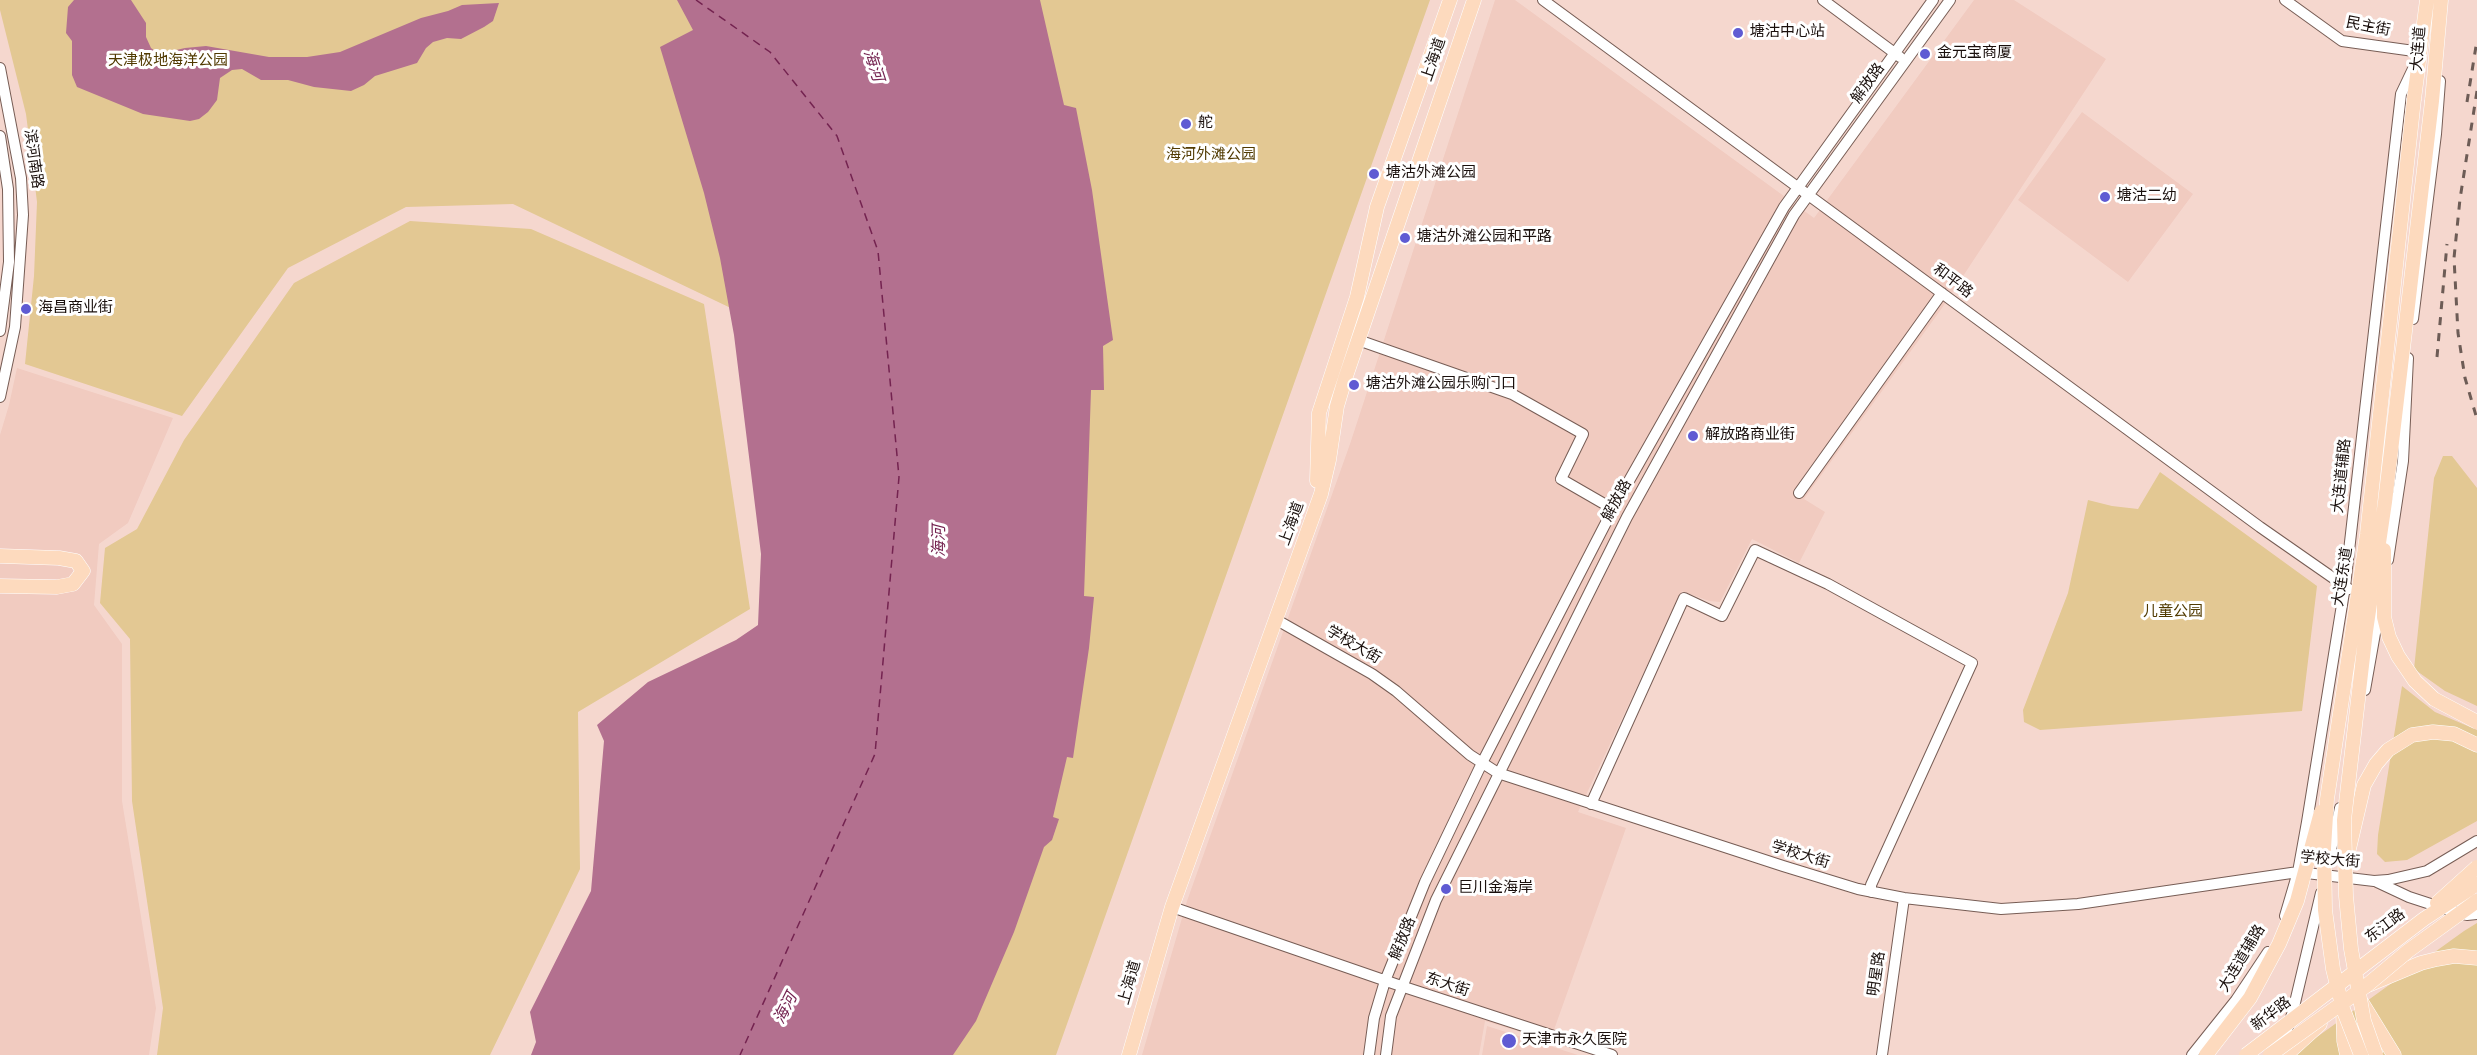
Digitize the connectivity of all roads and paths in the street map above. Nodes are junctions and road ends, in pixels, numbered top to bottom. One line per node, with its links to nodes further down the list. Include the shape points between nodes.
1 (1450, 0): 60 (main road, 上海道, via 1377,207 1357,297 1319,413 1319,468 1313,496 1167,905)
2 (1473, 0): 23 (main road, 上海道)
3 (1543, 0): 19 (street, via 1778,172)
4 (1823, 0): 12 (street)
5 (1933, 0): 12 (street, 解放路)
6 (1950, 0): 13 (street, 解放路)
7 (2285, 0): 11 (street, 民主街, via 2342,41)
8 (2427, 0): 11 (main road, 大连道)
9 (2441, 0): 10 (main road, 大连道)
10 (2437, 35): 16 (main road, 大连道); 31 (street, via 2440,70 2436,134 2409,349 2400,487)
11 (2421, 52): 15 (main road, 大连道); 30 (street, 大连道辅路, via 2401,94)
12 (1895, 53): 13 (street); 19 (street, 解放路)
13 (1905, 61): 18 (street, 解放路)
14 (0, 68): 24 (street, 滨河南路, via 20,167 23,215 15,327)
15 (2414, 99): 37 (main road, 大连东道, bridge, via 2367,534)
16 (2432, 101): 26 (main road, 大连东道, bridge)
17 (0, 136): 22 (street, 滨河南路, via 8,189 9,262)
18 (1832, 161): 19 (street); 20 (street, 解放路)
19 (1801, 181): 20 (street, 和平路); 27 (street, 解放路)
20 (1808, 194): 21 (street, 和平路); 36 (street, 解放路, via 1627,516)
21 (1942, 293): 25 (street); 30 (street, 和平路)
22 (0, 331)
23 (1358, 340): 27 (street, via 1512,394 1583,434 1561,479); 32 (main road, 上海道, via 1337,406 1324,486)
24 (0, 397)
25 (1799, 494)
26 (2385, 502): 33 (main road, bridge, via 2383,606 2389,637 2405,669 2424,691); 41 (main road, 大连东道, bridge, via 2352,740 2344,820)
27 (1613, 509): 35 (street, 解放路)
28 (0, 556): 29 (main road, via 76,561 83,572 73,584 57,587)
29 (0, 586)
30 (2345, 586): 31 (street, 和平路); 42 (street, 大连道辅路)
31 (2379, 611): 43 (street)
32 (1275, 619): 35 (street, 学校大街, via 1372,674); 49 (main road, 上海道)
33 (2477, 722)
34 (2477, 745): 41 (main road, bridge, via 2454,734 2433,732 2407,737 2388,750 2364,785)
35 (1482, 763): 36 (street, 学校大街); 53 (street, 解放路, via 1425,882)
36 (1498, 774): 38 (street, 学校大街); 54 (street, 解放路, via 1436,900)
37 (2327, 799): 58 (main road, 大连东道, bridge, via 2325,910); 67 (main road, bridge, via 2297,901 2279,944 2250,998)
38 (1591, 804): 46 (street, 学校大街); 46 (street, via 1684,598 1722,616 1755,550 1828,584 1972,663 1870,885)
39 (2477, 841): 44 (street, via 2427,871)
40 (2477, 867): 51 (main road, bridge)
41 (2344, 870): 57 (main road, 大连东道, bridge)
42 (2298, 872): 43 (street, 学校大街); 47 (street, 学校大街, via 2078,904 2001,909); 66 (street, 大连道辅路, via 2286,916 2268,952)
43 (2326, 875): 44 (street, 学校大街); 69 (street, via 2291,1020 2284,1039)
44 (2374, 881): 50 (street, via 2458,913)
45 (2477, 884): 51 (main road, 东江路, bridge)
46 (1871, 892): 47 (street, 学校大街)
47 (1904, 898): 65 (street, 明星路)
48 (2477, 901): 55 (main road, bridge)
49 (1172, 907): 53 (street, 东大街); 61 (main road, 上海道)
50 (2477, 914)
51 (2424, 919): 56 (main road, 东江路, bridge)
52 (2477, 958): 55 (main road, bridge, via 2437,958)
53 (1385, 981): 54 (street, 东大街); 62 (street, 解放路)
54 (1401, 986): 63 (street, 解放路, via 1391,1016); 64 (street, 东大街)
55 (2366, 986): 59 (main road, bridge)
56 (2318, 1000): 68 (main road, 新华路, bridge)
57 (2360, 1001): 73 (main road, 大连东道, bridge); 74 (main road)
58 (2343, 1009): 71 (main road); 72 (main road, 大连东道, bridge)
59 (2329, 1014): 69 (main road, 新华路, bridge); 70 (main road, bridge)
60 (1120, 1055)
61 (1129, 1055)
62 (1369, 1055)
63 (1386, 1055)
64 (1612, 1055)
65 (1882, 1055)
66 (2192, 1055)
67 (2206, 1055)
68 (2246, 1055)
69 (2271, 1055)
70 (2286, 1055)
71 (2347, 1055)
72 (2361, 1055)
73 (2376, 1055)
74 (2394, 1055)

